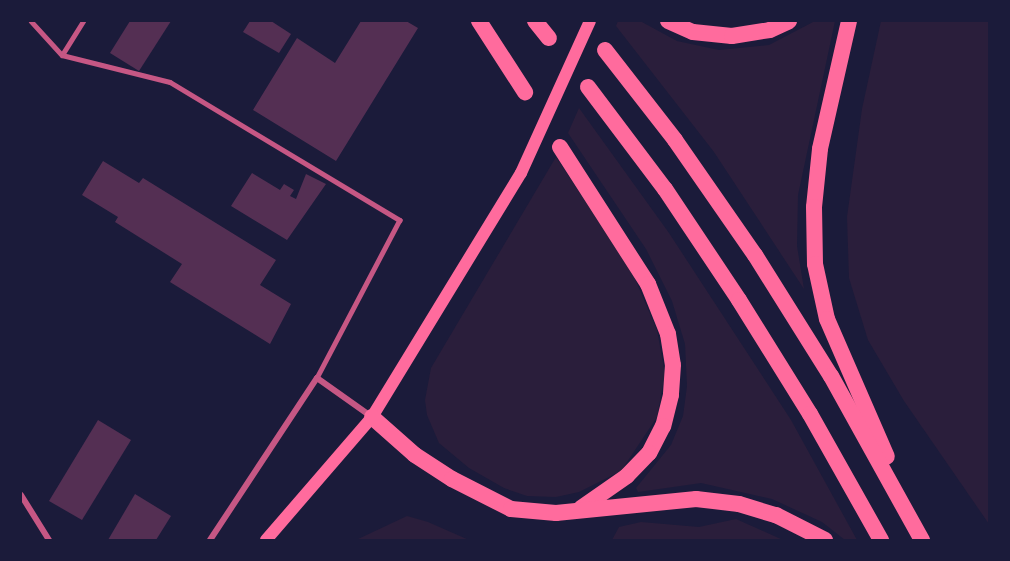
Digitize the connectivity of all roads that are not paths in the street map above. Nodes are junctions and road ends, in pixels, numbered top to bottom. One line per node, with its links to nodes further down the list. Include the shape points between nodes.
1 (31, 21): 11 (lane)
2 (83, 21): 11 (lane)
3 (478, 21): 13 (highway)
4 (535, 21): 9 (highway)
5 (590, 21): 16 (main road, via 521,173)
6 (668, 21): 7 (highway, via 693,32 732,36 770,30)
7 (789, 21)
8 (849, 21): 24 (highway, via 818,168 815,264 827,319)
9 (549, 38)
10 (605, 50): 24 (highway, via 675,140 755,255 831,376)
11 (62, 55): 15 (lane, via 170,82 400,220)
12 (588, 87): 23 (highway, via 664,189 739,300 810,414)
13 (525, 92)
14 (560, 147): 18 (highway, via 648,284 668,334 673,365 663,426 648,453 627,476)
15 (317, 378): 16 (street); 20 (street)
16 (372, 417): 18 (highway, via 415,455 491,502 533,513); 21 (main road)
17 (21, 495): 19 (street)
18 (578, 510): 22 (highway, via 696,499 729,503 776,515)
19 (49, 540)
20 (210, 540)
21 (266, 540)
22 (825, 540)
23 (881, 540)
24 (923, 540)

